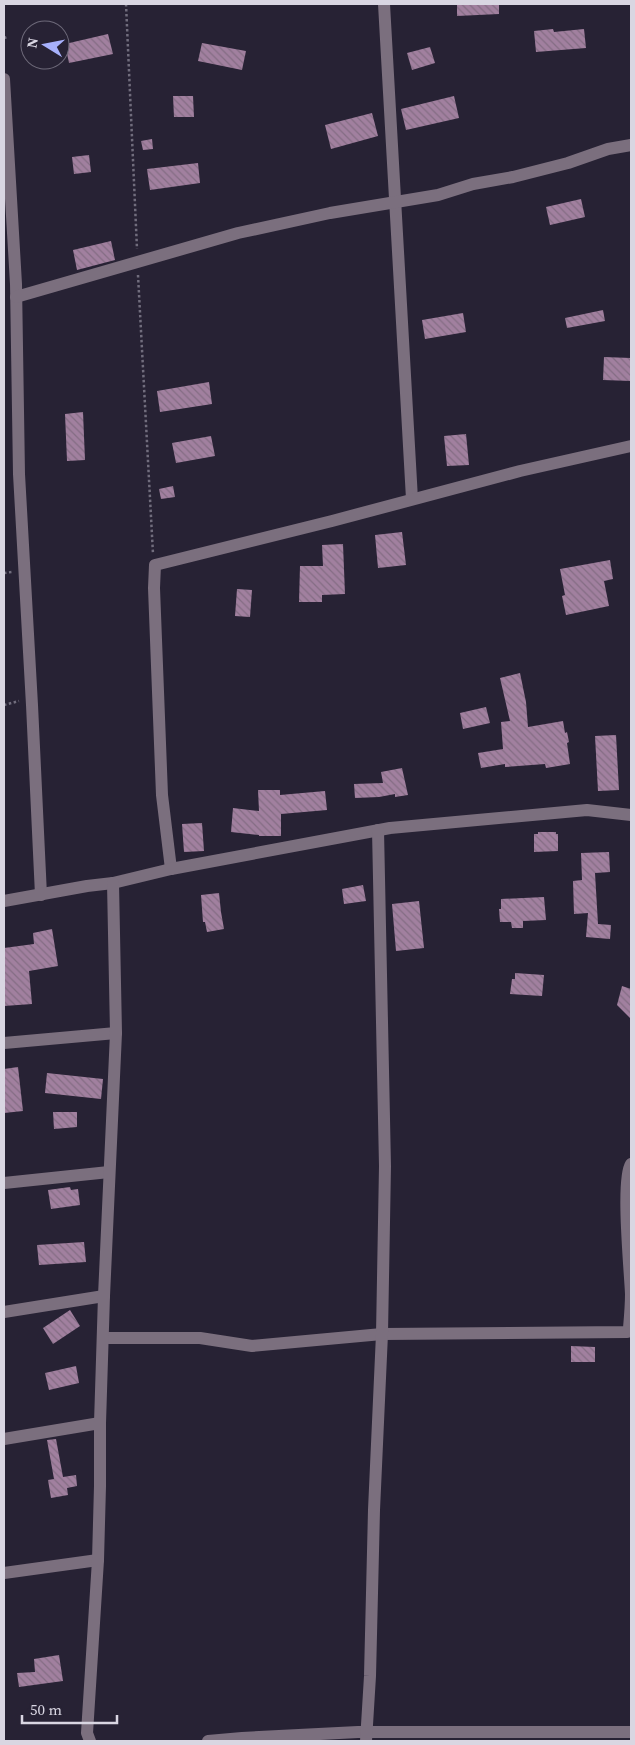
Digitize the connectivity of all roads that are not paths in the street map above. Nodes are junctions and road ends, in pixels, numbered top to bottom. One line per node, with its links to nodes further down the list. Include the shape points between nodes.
1 (384, 4): 4 (street)
2 (4, 79): 5 (street)
3 (631, 145): 4 (street, via 608,148 529,174)
4 (395, 201): 5 (street, via 238,233); 7 (street)
5 (16, 297): 12 (street, via 18,474)
6 (631, 446): 7 (street, via 520,470)
7 (412, 499): 10 (street, via 155,565 162,795)
8 (631, 815): 9 (street, via 587,810)
9 (378, 830): 10 (street); 21 (street, via 385,1166)
10 (171, 869): 11 (street)
11 (113, 883): 12 (street); 14 (street)
12 (41, 895): 13 (street)
13 (4, 901)
14 (116, 1033): 15 (street); 17 (street)
15 (4, 1042)
16 (631, 1164): 21 (street, via 626,1197 631,1297 627,1332)
17 (109, 1172): 18 (street); 19 (street)
18 (4, 1183)
19 (104, 1296): 20 (street); 22 (street)
20 (4, 1312)
21 (382, 1334): 22 (street, via 252,1346 200,1338); 28 (street)
22 (103, 1338): 23 (street)
23 (100, 1423): 24 (street); 25 (street)
24 (4, 1439)
25 (98, 1560): 26 (street); 31 (street, via 86,1733)
26 (4, 1573)
27 (627, 1735): 29 (street)
28 (366, 1737): 29 (street); 30 (street)
29 (496, 1737)
30 (233, 1740): 32 (street)
31 (90, 1741)
32 (208, 1741)

